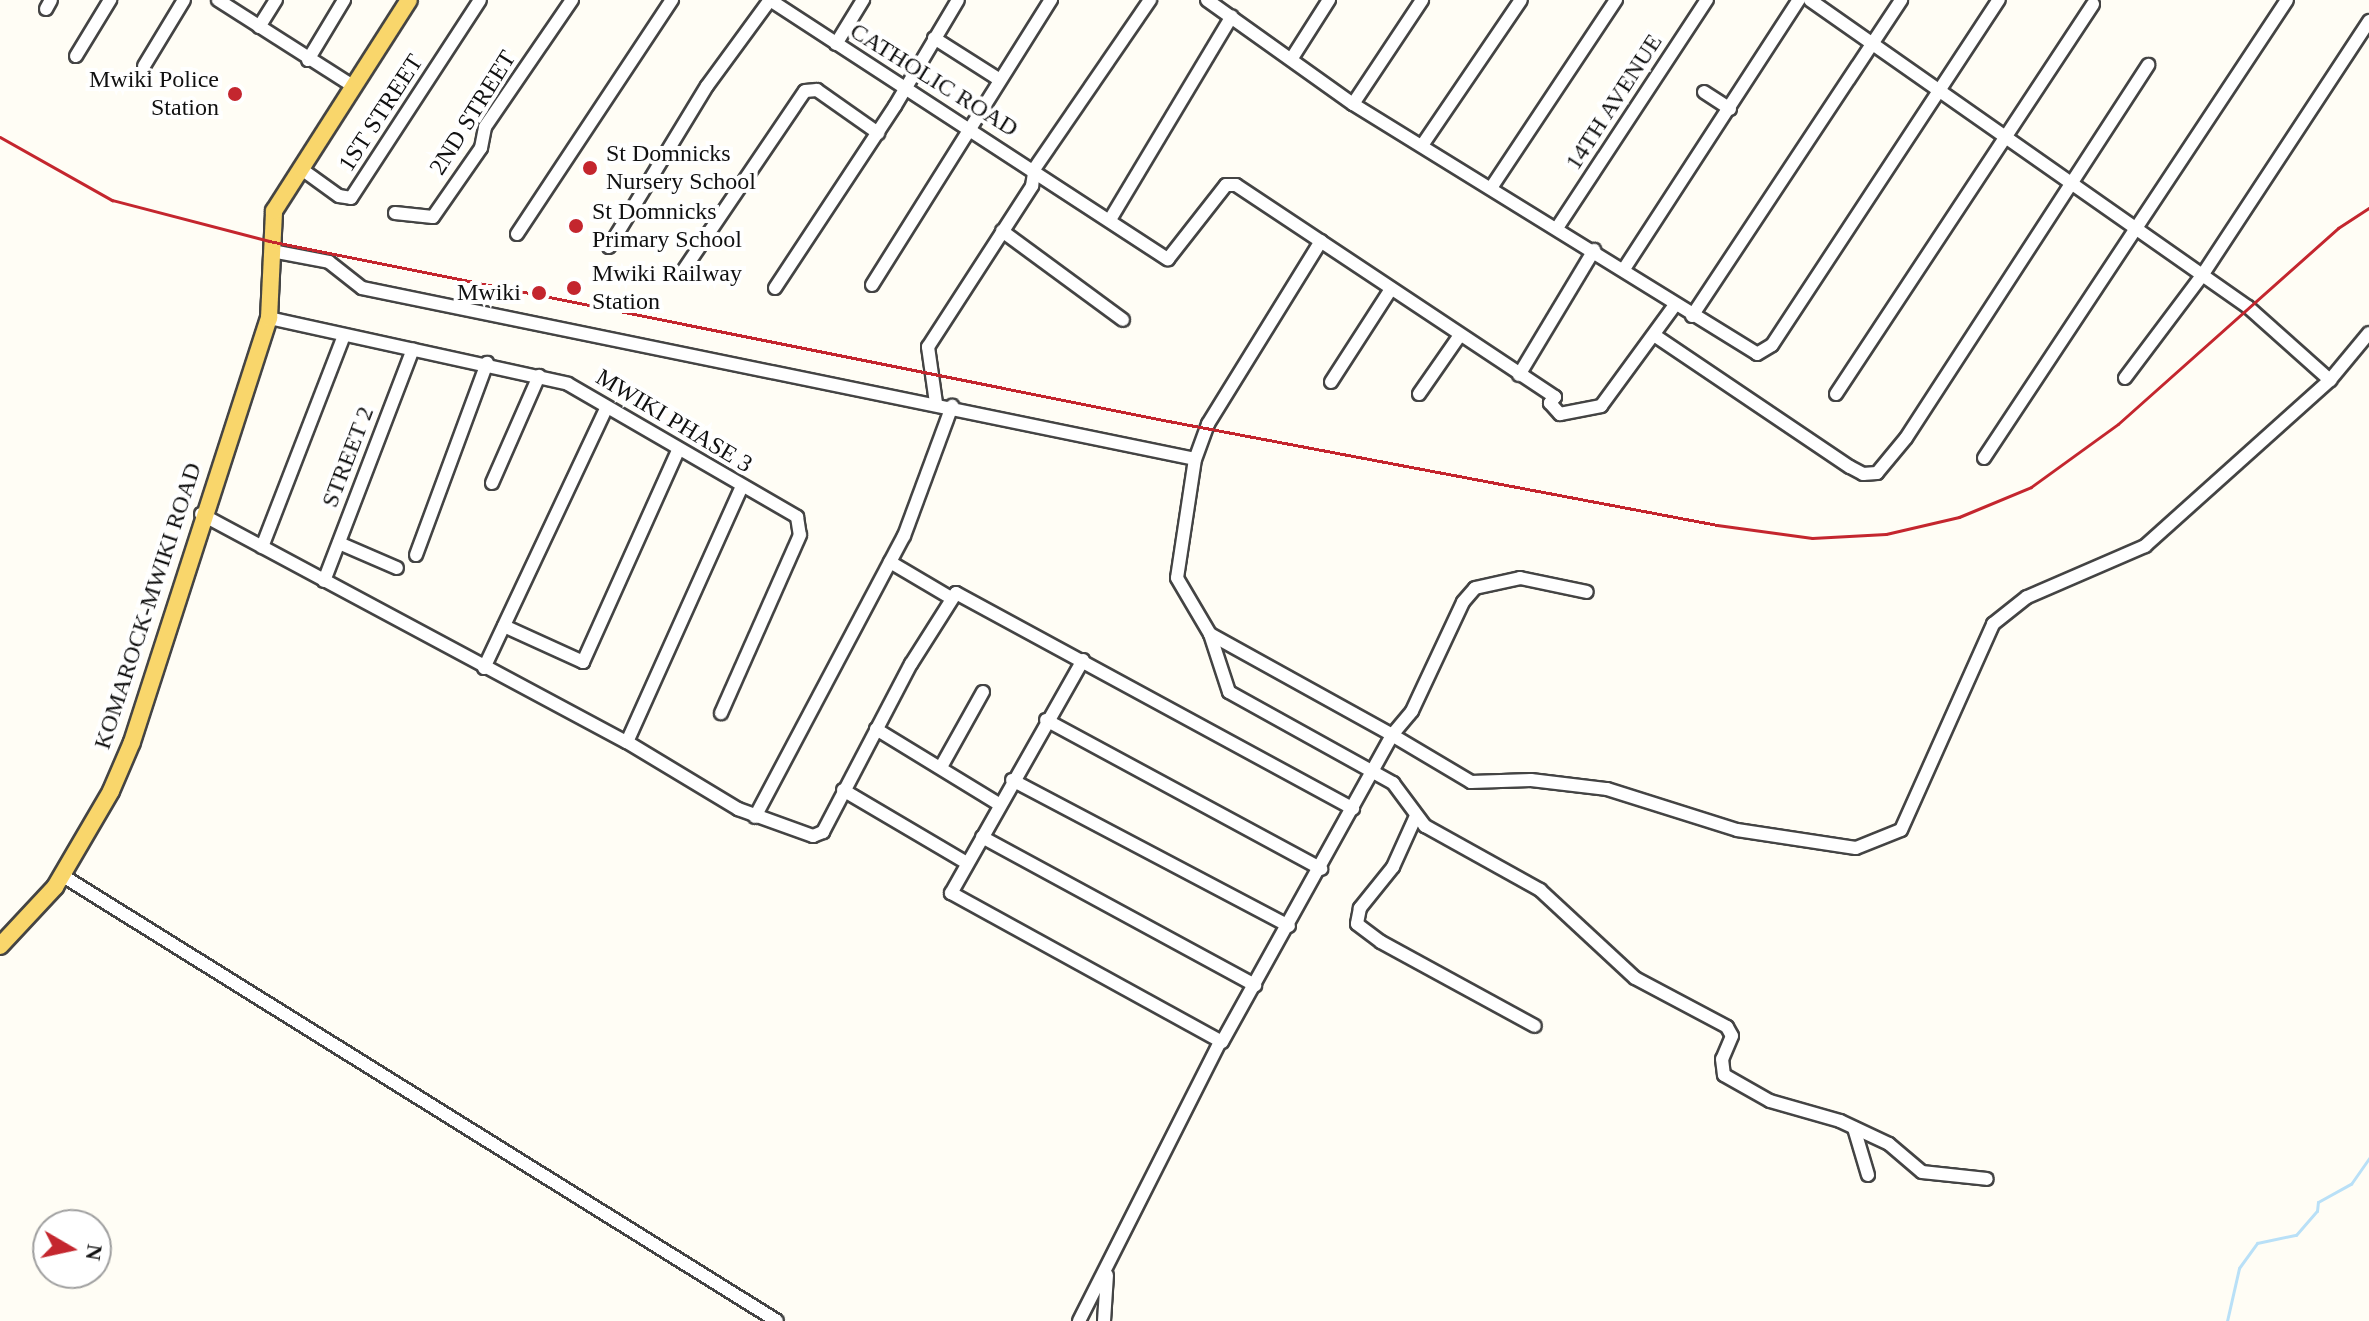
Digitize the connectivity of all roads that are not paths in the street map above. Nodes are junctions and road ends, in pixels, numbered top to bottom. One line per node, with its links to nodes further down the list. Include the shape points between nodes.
1 (110, 0): 33 (street)
2 (184, 0): 37 (street)
3 (218, 0): 29 (street)
4 (276, 0): 29 (street)
5 (344, 0): 35 (street)
6 (409, 0): 39 (main road, KOMAROCK-MWIKI ROAD)
7 (480, 0): 49 (street, 1ST STREET, via 351,198 339,196)
8 (572, 0): 53 (street, 2ND STREET, via 485,127 481,148 433,217)
9 (672, 0): 58 (street)
10 (770, 0): 32 (street, CATHOLIC ROAD); 60 (street, via 707,86)
11 (863, 0): 32 (street)
12 (958, 0): 30 (street)
13 (1051, 0): 38 (street)
14 (1150, 0): 50 (street)
15 (1207, 0): 27 (street)
16 (1329, 0): 34 (street)
17 (1422, 0): 43 (street)
18 (1521, 0): 48 (street)
19 (1616, 0): 52 (street)
20 (1707, 0): 55 (street, 14TH AVENUE)
21 (1799, 0): 44 (street)
22 (1810, 0): 31 (street)
23 (1901, 0): 31 (street)
24 (1999, 0): 41 (street)
25 (2287, 0): 56 (street)
26 (2093, 4): 47 (street)
27 (1228, 9): 34 (street); 54 (street)
28 (2369, 21): 65 (street)
29 (259, 27): 35 (street)
30 (934, 38): 38 (street); 40 (street)
31 (1873, 42): 41 (street); 70 (street)
32 (836, 44): 40 (street, CATHOLIC ROAD)
33 (76, 56)
34 (1292, 58): 43 (street)
35 (308, 60): 39 (street)
36 (2148, 65): 51 (street)
37 (144, 66)
38 (1000, 80): 45 (street)
39 (353, 86): 49 (main road, KOMAROCK-MWIKI ROAD)
40 (904, 88): 45 (street, CATHOLIC ROAD); 46 (street)
41 (1941, 91): 47 (street); 70 (street, via 1767,351 1751,352)
42 (1704, 92): 44 (street)
43 (1353, 104): 48 (street)
44 (1730, 109): 63 (street)
45 (969, 131): 50 (street, CATHOLIC ROAD); 66 (street)
46 (878, 133): 64 (street, via 817,90 805,91); 67 (street)
47 (2007, 137): 51 (street); 85 (street)
48 (1423, 144): 52 (street)
49 (300, 168): 62 (main road, KOMAROCK-MWIKI ROAD, via 274,211)
50 (1035, 168): 54 (street, CATHOLIC ROAD); 57 (street, via 1032,186)
51 (2072, 185): 56 (street); 75 (street, via 1982,314 1906,438 1877,473 1863,474 1850,467)
52 (1491, 188): 55 (street)
53 (395, 213)
54 (1111, 218): 59 (street, CATHOLIC ROAD, via 1168,259 1231,184)
55 (1557, 228): 61 (street)
56 (2131, 229): 65 (street); 90 (street)
57 (1002, 231): 72 (street); 86 (street, via 928,347)
58 (517, 234)
59 (1321, 241): 68 (street); 91 (street, via 1208,424)
60 (609, 247)
61 (1594, 250): 63 (street); 79 (street)
62 (272, 251): 71 (main road, KOMAROCK-MWIKI ROAD); 86 (street, via 329,262 362,288)
63 (1624, 269): 69 (street)
64 (683, 271)
65 (2203, 274): 81 (street); 82 (street)
66 (872, 285)
67 (775, 288)
68 (1391, 289): 74 (street); 83 (street)
69 (1675, 305): 70 (street); 75 (street)
70 (1692, 316)
71 (269, 318): 76 (street, MWIKI PHASE 3); 94 (main road, KOMAROCK-MWIKI ROAD)
72 (1123, 320)
73 (2369, 333): 82 (street)
74 (1460, 335): 79 (street); 84 (street)
75 (1654, 335): 79 (street, via 1596,410 1560,414 1550,403 1555,397)
76 (344, 336): 77 (street, MWIKI PHASE 3); 96 (street)
77 (413, 349): 78 (street, MWIKI PHASE 3); 95 (street, STREET 2)
78 (487, 363): 80 (street, MWIKI PHASE 3); 97 (street)
79 (1519, 375)
80 (539, 376): 88 (street, MWIKI PHASE 3, via 585,391); 92 (street)
81 (2125, 378)
82 (2330, 380): 111 (street, via 2145,546 2027,597 1993,624 1916,805 1901,830 1881,842 1856,848 1737,830 1607,789 1531,780 1471,782)
83 (1331, 382)
84 (1419, 394)
85 (1836, 394)
86 (936, 403): 87 (street)
87 (952, 406): 91 (street); 98 (street, via 917,509)
88 (606, 409): 89 (street, MWIKI PHASE 3); 103 (street)
89 (678, 451): 93 (street, MWIKI PHASE 3); 103 (street, via 583,662)
90 (1984, 458)
91 (1195, 459): 104 (street, via 1175,565 1177,578)
92 (492, 483)
93 (741, 488): 108 (street, MWIKI PHASE 3, via 797,517 801,528); 112 (street)
94 (201, 514): 96 (street); 124 (main road, KOMAROCK-MWIKI ROAD, via 132,742 95,824)
95 (339, 543): 99 (street); 100 (street, STREET 2)
96 (262, 547): 100 (street)
97 (416, 555)
98 (890, 562): 102 (street); 120 (street)
99 (397, 568)
100 (324, 581): 106 (street)
101 (1587, 592): 111 (street, via 1520,578 1475,588 1463,602 1412,711)
102 (951, 598): 105 (street, via 959,594); 110 (street)
103 (504, 626): 106 (street)
104 (1210, 634): 111 (street); 114 (street, via 1229,692)
105 (1083, 660): 109 (street); 118 (street)
106 (484, 668): 112 (street)
107 (983, 692): 113 (street)
108 (721, 713)
109 (1046, 720): 115 (street); 123 (street)
110 (876, 729): 113 (street); 116 (street)
111 (1392, 735): 114 (street)
112 (627, 742): 120 (street)
113 (941, 767): 117 (street)
114 (1370, 770): 118 (street); 119 (street, via 1393,783)
115 (1012, 780): 117 (street); 125 (street)
116 (843, 790): 120 (street, via 817,837); 122 (street)
117 (999, 804): 121 (street)
118 (1353, 809): 123 (street)
119 (1416, 816): 128 (street, via 1393,867 1360,908 1357,924); 130 (street, via 1540,890 1635,978 1727,1027 1732,1036 1722,1059 1724,1075 1770,1101)
120 (755, 817)
121 (982, 837): 122 (street); 127 (street)
122 (967, 863): 129 (street, via 952,894)
123 (1321, 869): 125 (street)
124 (63, 876): 126 (main road, KOMAROCK-MWIKI ROAD); 135 (street)
125 (1289, 926): 127 (street)
126 (0, 946)
127 (1255, 985): 129 (street)
128 (1535, 1026)
129 (1220, 1042): 133 (street, via 1179,1114)
130 (1854, 1128): 131 (street); 132 (street, via 1889,1144 1922,1172)
131 (1868, 1175)
132 (1987, 1179)
133 (1107, 1272): 134 (street); 136 (street)
134 (1108, 1300): 137 (street); 138 (street)
135 (777, 1321)
136 (1079, 1321)
137 (1097, 1321)
138 (1104, 1321)

